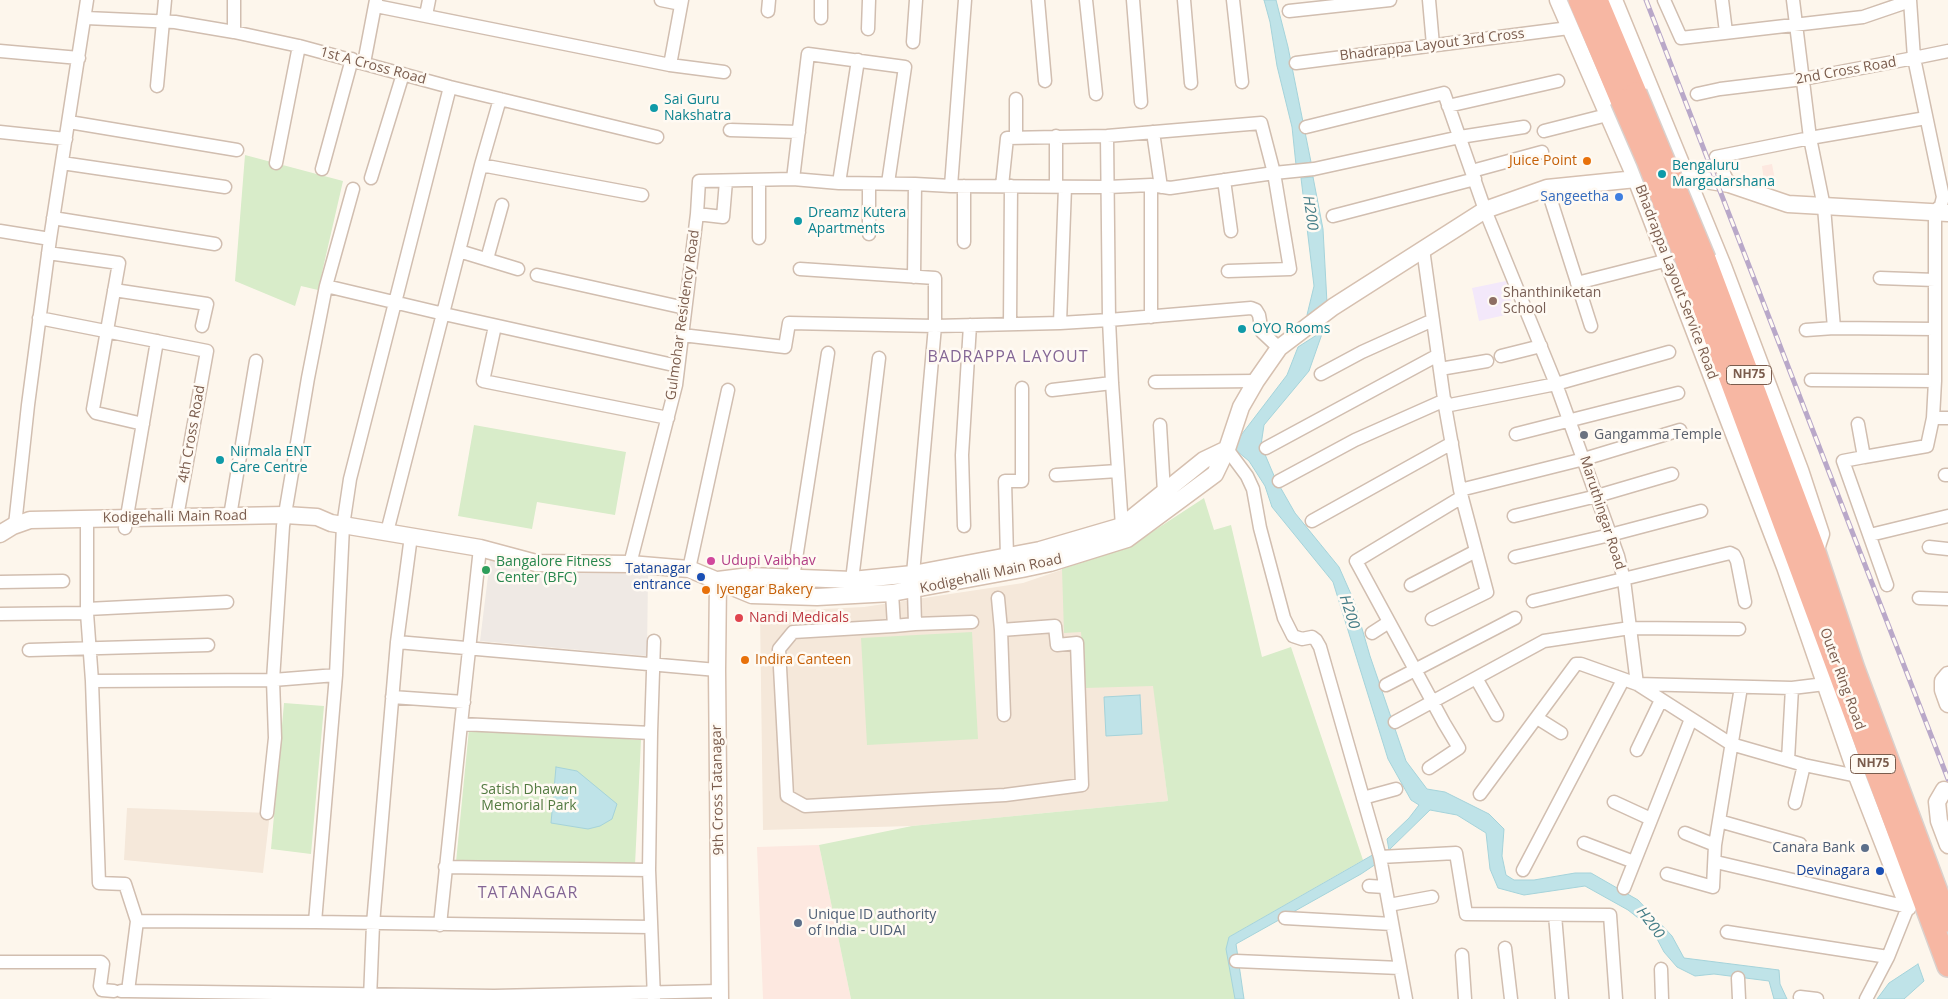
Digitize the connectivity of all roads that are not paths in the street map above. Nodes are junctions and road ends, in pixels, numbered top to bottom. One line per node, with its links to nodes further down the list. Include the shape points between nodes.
1 (87, 0): 29 (street)
2 (165, 0): 31 (street)
3 (234, 0): 35 (street)
4 (429, 0): 28 (street)
5 (661, 0): 25 (street)
6 (821, 0): 30 (street)
7 (868, 0): 34 (street)
8 (916, 0): 37 (street)
9 (965, 0): 102 (street)
10 (1038, 0): 53 (street)
11 (1086, 0): 58 (street)
12 (1133, 0): 63 (street)
13 (1184, 0): 55 (street)
14 (1233, 0): 54 (street)
15 (1390, 0): 27 (street)
16 (1429, 0): 38 (street)
17 (1558, 0): 33 (street, Bhadrappa Layout Service Road)
18 (1578, 0): 64 (highway, NH75)
19 (1597, 0): 64 (highway, NH75)
20 (1614, 0): 62 (street)
21 (1664, 0): 36 (street, via 1681,38)
22 (1722, 0): 36 (street)
23 (1793, 0): 32 (street)
24 (1910, 1): 32 (street, via 1863,17); 43 (street, 2nd Cross Road)
25 (682, 2): 48 (street)
26 (376, 3): 28 (street); 47 (street)
27 (1289, 11)
28 (426, 16): 48 (street)
29 (86, 18): 31 (street, 1st A Cross Road); 42 (street)
30 (821, 18)
31 (164, 22): 35 (street, 1st A Cross Road); 56 (street)
32 (1796, 24): 36 (street); 51 (street)
33 (1569, 28): 38 (street, Bhadrappa Layout 3rd Cross); 64 (street, Bhadrappa Layout Service Road)
34 (868, 29)
35 (234, 32): 39 (street, 1st A Cross Road)
36 (1726, 32)
37 (913, 42)
38 (1433, 45): 46 (street, Bhadrappa Layout 3rd Cross)
39 (299, 46): 44 (street, 1st A Cross Road); 85 (street)
40 (0, 51): 42 (street)
41 (1948, 51): 43 (street)
42 (79, 58): 67 (street)
43 (1914, 58): 51 (street, 2nd Cross Road); 66 (street)
44 (352, 60): 47 (street, 1st A Cross Road); 87 (street)
45 (858, 60): 73 (street, via 808,54); 97 (street); 98 (street, via 905,67)
46 (1296, 62)
47 (364, 63): 50 (street, 1st A Cross Road)
48 (670, 65): 49 (street)
49 (724, 72)
50 (403, 74): 57 (street, 1st A Cross Road); 91 (street)
51 (1803, 79): 59 (street, 2nd Cross Road); 80 (street)
52 (1558, 80): 65 (street)
53 (1045, 81)
54 (1242, 82)
55 (1191, 83)
56 (157, 86)
57 (450, 87): 60 (street, 1st A Cross Road); 141 (street)
58 (1096, 94)
59 (1697, 94)
60 (500, 99): 77 (street, 1st A Cross Road); 86 (street)
61 (1016, 99): 79 (street)
62 (1655, 101): 64 (street); 90 (street)
63 (1141, 102)
64 (1621, 103): 71 (street); 93 (street, Bhadrappa Layout Service Road); 229 (highway, NH75, bridge, via 1696,262)
65 (1448, 106): 68 (street, via 1444,93); 78 (street, Maruthingar Road)
66 (1926, 118): 80 (street); 115 (street, via 1943,197)
67 (69, 122): 81 (street); 82 (street)
68 (1306, 127)
69 (1524, 127): 78 (street)
70 (730, 130): 73 (street)
71 (1544, 131)
72 (0, 132): 81 (street)
73 (799, 132): 92 (street)
74 (1153, 132): 76 (street); 88 (street, via 1261,123); 106 (street)
75 (1056, 136): 76 (street); 79 (street); 105 (street)
76 (1107, 136): 108 (street)
77 (657, 137)
78 (1460, 137): 88 (street, via 1314,170); 89 (street, Maruthingar Road)
79 (1016, 138): 104 (street, via 1007,138)
80 (1810, 138): 101 (street, via 1716,157); 113 (street)
81 (66, 140): 84 (street)
82 (237, 150)
83 (1542, 152): 89 (street)
84 (62, 163): 107 (street); 118 (street)
85 (276, 163)
86 (481, 165): 111 (street); 127 (street)
87 (322, 169)
88 (1274, 173): 95 (street); 133 (street, via 1290,269)
89 (1474, 175): 114 (street, Maruthingar Road); 117 (street)
90 (1684, 176): 93 (street, Kodigehalli Main Road, via 1648,185); 101 (street); 229 (street, via 1800,470 1821,534)
91 (371, 178)
92 (793, 179): 94 (street); 97 (street)
93 (1639, 179): 109 (street, Kodigehalli Main Road); 130 (street, Bhadrappa Layout Service Road)
94 (759, 180): 96 (street); 122 (street)
95 (1224, 180): 106 (street, via 1170,188); 120 (street)
96 (726, 181): 116 (street, Gulmohar Residency Road, via 698,182); 116 (street, via 723,217)
97 (839, 183): 99 (street)
98 (888, 183): 99 (street); 100 (street)
99 (869, 184): 121 (street)
100 (915, 184): 102 (street); 135 (street)
101 (1729, 184): 113 (street, via 1788,204)
102 (951, 186): 103 (street)
103 (964, 186): 104 (street); 124 (street)
104 (1007, 186): 105 (street); 149 (street)
105 (1061, 186): 108 (street); 148 (street)
106 (1156, 186): 108 (street); 144 (street)
107 (225, 187)
108 (1108, 187): 146 (street)
109 (1547, 188): 114 (street, Kodigehalli Main Road); 138 (street)
110 (353, 189): 139 (street)
111 (642, 196)
112 (502, 205): 129 (street)
113 (1824, 207): 115 (street); 155 (street)
114 (1485, 210): 126 (street, Kodigehalli Main Road); 162 (street, Maruthingar Road)
115 (1941, 212): 137 (street)
116 (697, 214): 142 (street, Gulmohar Residency Road)
117 (1332, 216)
118 (54, 218): 123 (street); 125 (street)
119 (0, 231): 123 (street)
120 (1231, 231)
121 (869, 234)
122 (759, 238)
123 (50, 240): 128 (street)
124 (964, 242)
125 (215, 244)
126 (1423, 249): 147 (street); 161 (street, Kodigehalli Main Road, via 1333,307)
127 (459, 251): 129 (street); 143 (street)
128 (48, 253): 140 (street, via 119,263); 145 (street)
129 (487, 260): 131 (street)
130 (1668, 260): 138 (street); 229 (street, Bhadrappa Layout Service Road)
131 (518, 269)
132 (800, 269): 135 (street)
133 (1228, 271)
134 (537, 275): 142 (street)
135 (914, 277): 153 (street, via 935,278)
136 (1880, 278): 137 (street)
137 (1935, 280): 156 (street)
138 (1577, 283): 154 (street)
139 (326, 286): 141 (street); 210 (street)
140 (114, 290): 151 (street, via 207,304); 158 (street)
141 (396, 303): 143 (street); 215 (street)
142 (685, 308): 159 (street, Gulmohar Residency Road)
143 (444, 314): 152 (street); 218 (street)
144 (1151, 317): 146 (street); 161 (street, via 1251,308 1259,315 1262,332)
145 (39, 318): 158 (street); 213 (street)
146 (1109, 320): 148 (street); 177 (street)
147 (1433, 320): 165 (street); 172 (street)
148 (1060, 323): 149 (street)
149 (1010, 324): 150 (street)
150 (970, 325): 153 (street); 216 (street, via 962,455)
151 (202, 326)
152 (495, 326): 170 (street); 184 (street, via 483,381)
153 (935, 326): 159 (street, via 789,322 785,346); 238 (street)
154 (1591, 326)
155 (1834, 328): 156 (street); 157 (street)
156 (1935, 329): 175 (street)
157 (1806, 330)
158 (107, 331): 160 (street); 188 (street, via 93,409 96,413)
159 (682, 335): 170 (street, Gulmohar Residency Road)
160 (157, 342): 188 (street); 209 (street, 4th Cross Road, via 207,351)
161 (1282, 346): 173 (street, Kodigehalli Main Road)
162 (1541, 346): 166 (street); 178 (street, Maruthingar Road)
163 (1669, 352): 178 (street)
164 (828, 353): 232 (street)
165 (1438, 356): 171 (street); 194 (street)
166 (1501, 356)
167 (879, 358): 234 (street)
168 (256, 361): 206 (street)
169 (1486, 361): 171 (street)
170 (678, 366): 184 (street, Gulmohar Residency Road)
171 (1440, 369): 183 (street)
172 (1321, 374)
173 (1256, 380): 176 (street); 195 (street, Kodigehalli Main Road, via 1241,407)
174 (1811, 380): 175 (street)
175 (1935, 381): 185 (street)
176 (1155, 382)
177 (1112, 383): 181 (street); 198 (street)
178 (1556, 384): 183 (street); 187 (street, Maruthingar Road)
179 (1022, 388): 228 (street, via 1022,481 1005,481)
180 (728, 390): 231 (street)
181 (1052, 390)
182 (1678, 393): 187 (street)
183 (1445, 403): 193 (street); 201 (street, via 1355,440)
184 (668, 418): 230 (street, Gulmohar Residency Road)
185 (1933, 418): 186 (street); 196 (street, via 1927,446)
186 (1948, 418)
187 (1570, 420): 192 (street); 197 (street, Maruthingar Road)
188 (143, 424): 212 (street)
189 (1858, 424): 196 (street)
190 (1160, 425): 202 (street)
191 (1680, 430): 197 (street)
192 (1516, 434)
193 (1452, 443): 203 (street); 211 (street)
194 (1266, 448)
195 (1227, 449): 202 (street, Kodigehalli Main Road, via 1204,460); 228 (street, Kodigehalli Main Road, via 1215,474 1127,539 1050,564); 302 (street, via 1253,489 1284,618 1293,636 1302,640 1312,637 1320,647)
196 (1864, 457): 221 (street, via 1843,462)
197 (1584, 459): 203 (street); 204 (street, Maruthingar Road)
198 (1118, 471): 200 (street); 217 (street)
199 (1672, 474): 204 (street)
200 (1056, 475)
201 (1279, 481)
202 (1164, 492): 217 (street, Kodigehalli Main Road)
203 (1461, 493): 226 (street); 253 (street, via 1356,560)
204 (1597, 496): 207 (street); 220 (street, Maruthingar Road)
205 (1701, 511): 220 (street)
206 (230, 516): 209 (street, Kodigehalli Main Road); 210 (street, Kodigehalli Main Road)
207 (1514, 516)
208 (1948, 516): 221 (street)
209 (177, 517): 212 (street, Kodigehalli Main Road)
210 (284, 521): 212 (street, Kodigehalli Main Road); 215 (street, Kodigehalli Main Road, via 317,517); 272 (street)
211 (1312, 521)
212 (126, 523): 214 (street, Kodigehalli Main Road)
213 (17, 524): 214 (street, Kodigehalli Main Road, via 30,520); 219 (street, Kodigehalli Main Road)
214 (87, 524): 248 (street)
215 (337, 524): 218 (street, Kodigehalli Main Road); 269 (street)
216 (964, 526)
217 (1122, 526): 228 (street, Kodigehalli Main Road)
218 (388, 532): 222 (street, Kodigehalli Main Road)
219 (0, 534)
220 (1610, 535): 227 (street); 235 (street, Maruthingar Road)
221 (1870, 535): 240 (street)
222 (411, 536): 224 (street, Kodigehalli Main Road); 261 (street)
223 (1928, 547): 225 (street)
224 (480, 548): 230 (street, Kodigehalli Main Road, via 536,563); 263 (street)
225 (1948, 549)
226 (1476, 551): 239 (street); 251 (street, via 1487,592)
227 (1515, 557)
228 (1016, 560): 238 (street, Kodigehalli Main Road)
229 (1799, 560): 275 (highway, Outer Ring Road / NH75); 329 (highway, Outer Ring Road / NH75, via 1854,669)
230 (630, 564): 231 (street, Kodigehalli Main Road)
231 (689, 569): 233 (street, Kodigehalli Main Road)
232 (793, 578): 233 (street, Kodigehalli Main Road, via 750,576); 234 (street, Kodigehalli Main Road)
233 (718, 580): 241 (street, Kodigehalli Main Road, via 752,595 817,597); 268 (street, 9th Cross Tatanagar)
234 (852, 580): 238 (street, Kodigehalli Main Road)
235 (1624, 580): 245 (street); 247 (street, via 1730,553 1737,561); 256 (street, Maruthingar Road)
236 (63, 581): 237 (street)
237 (0, 582)
238 (913, 582): 241 (street, Kodigehalli Main Road); 254 (street)
239 (1412, 585)
240 (1887, 585)
241 (892, 593): 255 (street)
242 (998, 598): 258 (street)
243 (1919, 598): 244 (street)
244 (1948, 599)
245 (1533, 601)
246 (227, 602): 248 (street)
247 (1745, 602)
248 (87, 611): 249 (street); 265 (street)
249 (0, 614)
250 (1515, 618): 267 (street)
251 (1432, 619)
252 (972, 622): 254 (street)
253 (1389, 622): 259 (street); 267 (street)
254 (915, 624): 255 (street)
255 (894, 626): 258 (street, via 793,632 779,649 787,796 805,806 1005,795 1082,785 1077,643 1057,645 1055,626)
256 (1630, 628): 257 (street); 271 (street, via 1544,641); 277 (street, Maruthingar Road)
257 (1739, 629)
258 (1001, 630): 285 (street)
259 (1372, 633)
260 (654, 641): 266 (street)
261 (397, 642): 263 (street); 280 (street)
262 (208, 645): 265 (street)
263 (470, 648): 266 (street); 282 (street)
264 (29, 650): 265 (street)
265 (90, 650): 274 (street)
266 (654, 664): 268 (street); 291 (street)
267 (1414, 669): 276 (street); 283 (street)
268 (717, 670): 348 (street, 9th Cross Tatanagar)
269 (336, 675): 272 (street); 330 (street)
270 (1948, 675): 284 (street, via 1942,681)
271 (1476, 678): 283 (street); 286 (street)
272 (273, 680): 274 (street); 305 (street, via 275,738)
273 (1623, 680): 277 (street); 287 (street, via 1576,664); 318 (street)
274 (92, 681): 328 (street, via 99,883 125,884)
275 (1833, 682): 279 (street); 298 (street); 341 (highway, Outer Ring Road / NH75)
276 (1386, 684)
277 (1637, 684): 278 (street); 281 (street)
278 (1741, 686): 279 (street); 293 (street)
279 (1792, 688): 295 (street)
280 (392, 697): 282 (street); 331 (street)
281 (1661, 700): 288 (street); 294 (street)
282 (464, 702): 290 (street)
283 (1433, 702): 289 (street); 297 (street, via 1459,748)
284 (1948, 704)
285 (1004, 715)
286 (1497, 715)
287 (1537, 718): 292 (street); 301 (street)
288 (1691, 719): 293 (street); 306 (street)
289 (1395, 722)
290 (461, 724): 291 (street); 316 (street)
291 (651, 733): 317 (street)
292 (1561, 733)
293 (1733, 745): 295 (street); 307 (street)
294 (1637, 750)
295 (1788, 760): 296 (street)
296 (1804, 765): 298 (street); 304 (street)
297 (1429, 768)
298 (1857, 776): 325 (street)
299 (1396, 789): 302 (street)
300 (1944, 790): 312 (street, via 1937,802 1939,821)
301 (1480, 794)
302 (1363, 798): 313 (street)
303 (1614, 802): 306 (street)
304 (1795, 803)
305 (267, 813)
306 (1651, 818): 314 (street)
307 (1719, 820): 310 (street); 311 (street)
308 (1685, 833): 311 (street)
309 (1584, 843): 314 (street)
310 (1800, 844)
311 (1715, 845): 315 (street)
312 (1948, 845)
313 (1380, 857): 321 (street); 326 (street, via 1456,853 1466,914)
314 (1634, 862): 322 (street)
315 (1716, 862): 319 (street, via 1713,888); 325 (street)
316 (446, 867): 317 (street); 333 (street)
317 (649, 870): 334 (street)
318 (1523, 870)
319 (1668, 874)
320 (1368, 886): 321 (street)
321 (1385, 887): 324 (street)
322 (1624, 888)
323 (1432, 897): 324 (street)
324 (1389, 905): 332 (street)
325 (1908, 908): 338 (street)
326 (1555, 915): 355 (street); 356 (street, via 1610,915)
327 (1285, 918): 332 (street)
328 (137, 921): 330 (street); 345 (street)
329 (1948, 921)
330 (315, 922): 331 (street)
331 (373, 924): 333 (street); 350 (street)
332 (1392, 924): 342 (street)
333 (440, 925): 334 (street)
334 (650, 927): 349 (street)
335 (1728, 932): 338 (street)
336 (1505, 948): 354 (street)
337 (1462, 954): 353 (street)
338 (1888, 957): 360 (street)
339 (1236, 961): 342 (street)
340 (0, 962): 346 (street, via 101,962 100,986)
341 (1948, 966)
342 (1400, 968): 352 (street)
343 (1661, 969): 357 (street)
344 (1738, 978): 358 (street)
345 (128, 991): 346 (street); 347 (street)
346 (113, 995)
347 (163, 995): 350 (street)
348 (720, 995): 349 (street)
349 (654, 996): 350 (street)
350 (370, 997)
351 (1800, 997): 359 (street)
352 (1406, 999)
353 (1465, 999)
354 (1511, 999)
355 (1562, 999)
356 (1616, 999)
357 (1662, 999)
358 (1739, 999)
359 (1817, 999)
360 (1866, 999)

